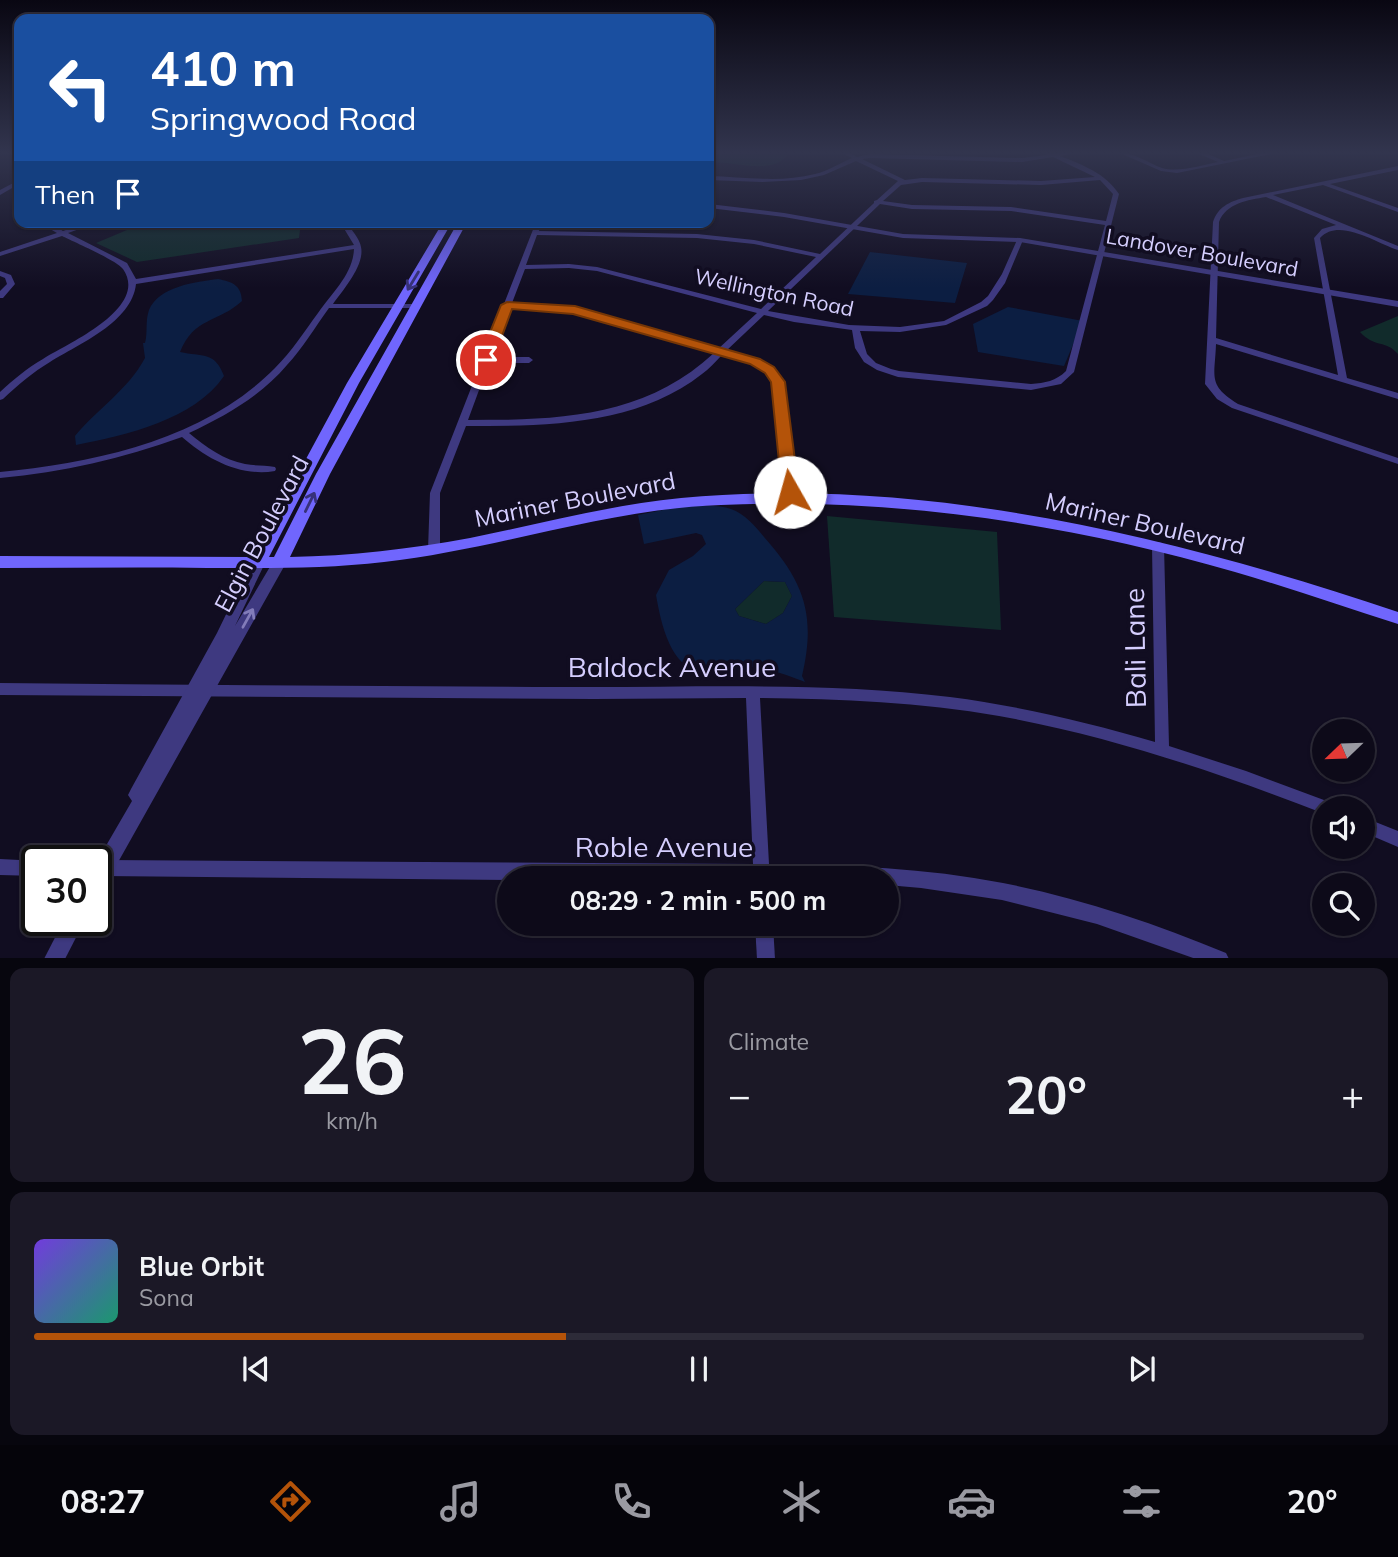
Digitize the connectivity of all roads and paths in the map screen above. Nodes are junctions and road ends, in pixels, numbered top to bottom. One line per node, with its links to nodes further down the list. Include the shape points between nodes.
1 (881, 198): 6 (street)
2 (1115, 198): 9 (street)
3 (1255, 198): 28 (street, via 1219,213)
4 (1273, 198): 10 (street)
5 (1364, 198): 8 (street)
6 (876, 202): 9 (street, via 912,208 1011,209); 11 (street)
7 (714, 207): 11 (street, Landover Boulevard)
8 (1398, 210)
9 (1110, 225): 24 (street)
10 (1343, 226): 22 (street); 30 (street, via 1318,235)
11 (850, 227): 20 (street, Landover Boulevard, via 911,237); 25 (street)
12 (52, 228): 19 (street)
13 (79, 228): 19 (street)
14 (347, 228): 21 (street)
15 (445, 228): 35 (main road, Elgin Boulevard, one-way to 35)
16 (460, 228): 36 (main road, Elgin Boulevard)
17 (537, 228): 18 (street)
18 (535, 233): 25 (street, via 697,236); 26 (street)
19 (62, 234): 23 (street); 29 (street, via 117,260 129,270)
20 (1020, 240): 24 (street, Landover Boulevard); 38 (street, Wellington Road, via 996,292 973,311 920,327)
21 (358, 246): 29 (street); 34 (street, via 354,268)
22 (1398, 248)
23 (0, 254)
24 (1102, 254): 28 (street, Landover Boulevard); 38 (street, via 1070,372 1052,384 1018,387 898,374 864,358 857,347)
25 (820, 256): 37 (street)
26 (522, 267): 33 (street); 37 (street, Wellington Road, via 598,269)
27 (0, 273): 31 (street, via 11,284)
28 (1214, 273): 30 (street, Landover Boulevard); 39 (street)
29 (133, 282): 45 (street, via 128,300 105,324)
30 (1326, 292): 32 (street, Landover Boulevard); 43 (street)
31 (0, 296)
32 (1398, 304)
33 (507, 305): 40 (street, via 575,310); 41 (street)
34 (327, 306): 35 (street); 47 (street, via 269,380 240,402)
35 (398, 306): 36 (street); 55 (main road, Elgin Boulevard)
36 (414, 306): 56 (main road, Elgin Boulevard, one-way to 36)
37 (762, 311): 38 (street, Wellington Road); 40 (street)
38 (856, 330)
39 (1212, 340): 43 (street); 48 (street, via 1210,384 1220,397 1243,409)
40 (720, 351): 46 (street, via 676,387 625,409 554,422); 51 (street, via 763,366 778,382)
41 (486, 360): 42 (street); 46 (street)
42 (529, 360)
43 (1343, 379): 44 (street)
44 (1398, 396)
45 (0, 397)
46 (462, 423): 53 (street, via 435,494)
47 (183, 432): 49 (street, via 221,461 251,470); 50 (street, via 102,459)
48 (1398, 461)
49 (271, 469)
50 (0, 475)
51 (792, 500): 52 (main road, Mariner Boulevard, via 957,510); 53 (main road, Mariner Boulevard, via 656,505)
52 (1158, 546): 57 (main road, Mariner Boulevard); 61 (street, Bali Lane)
53 (434, 550): 56 (main road, Mariner Boulevard)
54 (0, 562): 55 (main road, Mariner Boulevard)
55 (258, 563): 56 (main road, Mariner Boulevard); 59 (street, Elgin Boulevard)
56 (279, 563): 59 (street, Elgin Boulevard, one-way to 56)
57 (1398, 618)
58 (0, 689): 59 (street, Baldock Avenue)
59 (201, 691): 60 (street, Baldock Avenue); 65 (street, Elgin Boulevard)
60 (753, 693): 61 (street, Baldock Avenue, via 942,702 1048,720); 66 (street)
61 (1162, 749): 62 (street, Baldock Avenue)
62 (1312, 802)
63 (1375, 829): 64 (street)
64 (1398, 839)
65 (112, 850)
66 (762, 866)
67 (0, 867): 68 (street)
68 (21, 868)
69 (112, 873): 70 (street, Roble Avenue)
70 (497, 875)
71 (899, 879): 76 (street, Roble Avenue, via 972,886 1096,915)
72 (66, 936): 74 (street)
73 (765, 936): 75 (street)
74 (54, 958)
75 (766, 958)
76 (1220, 958)

